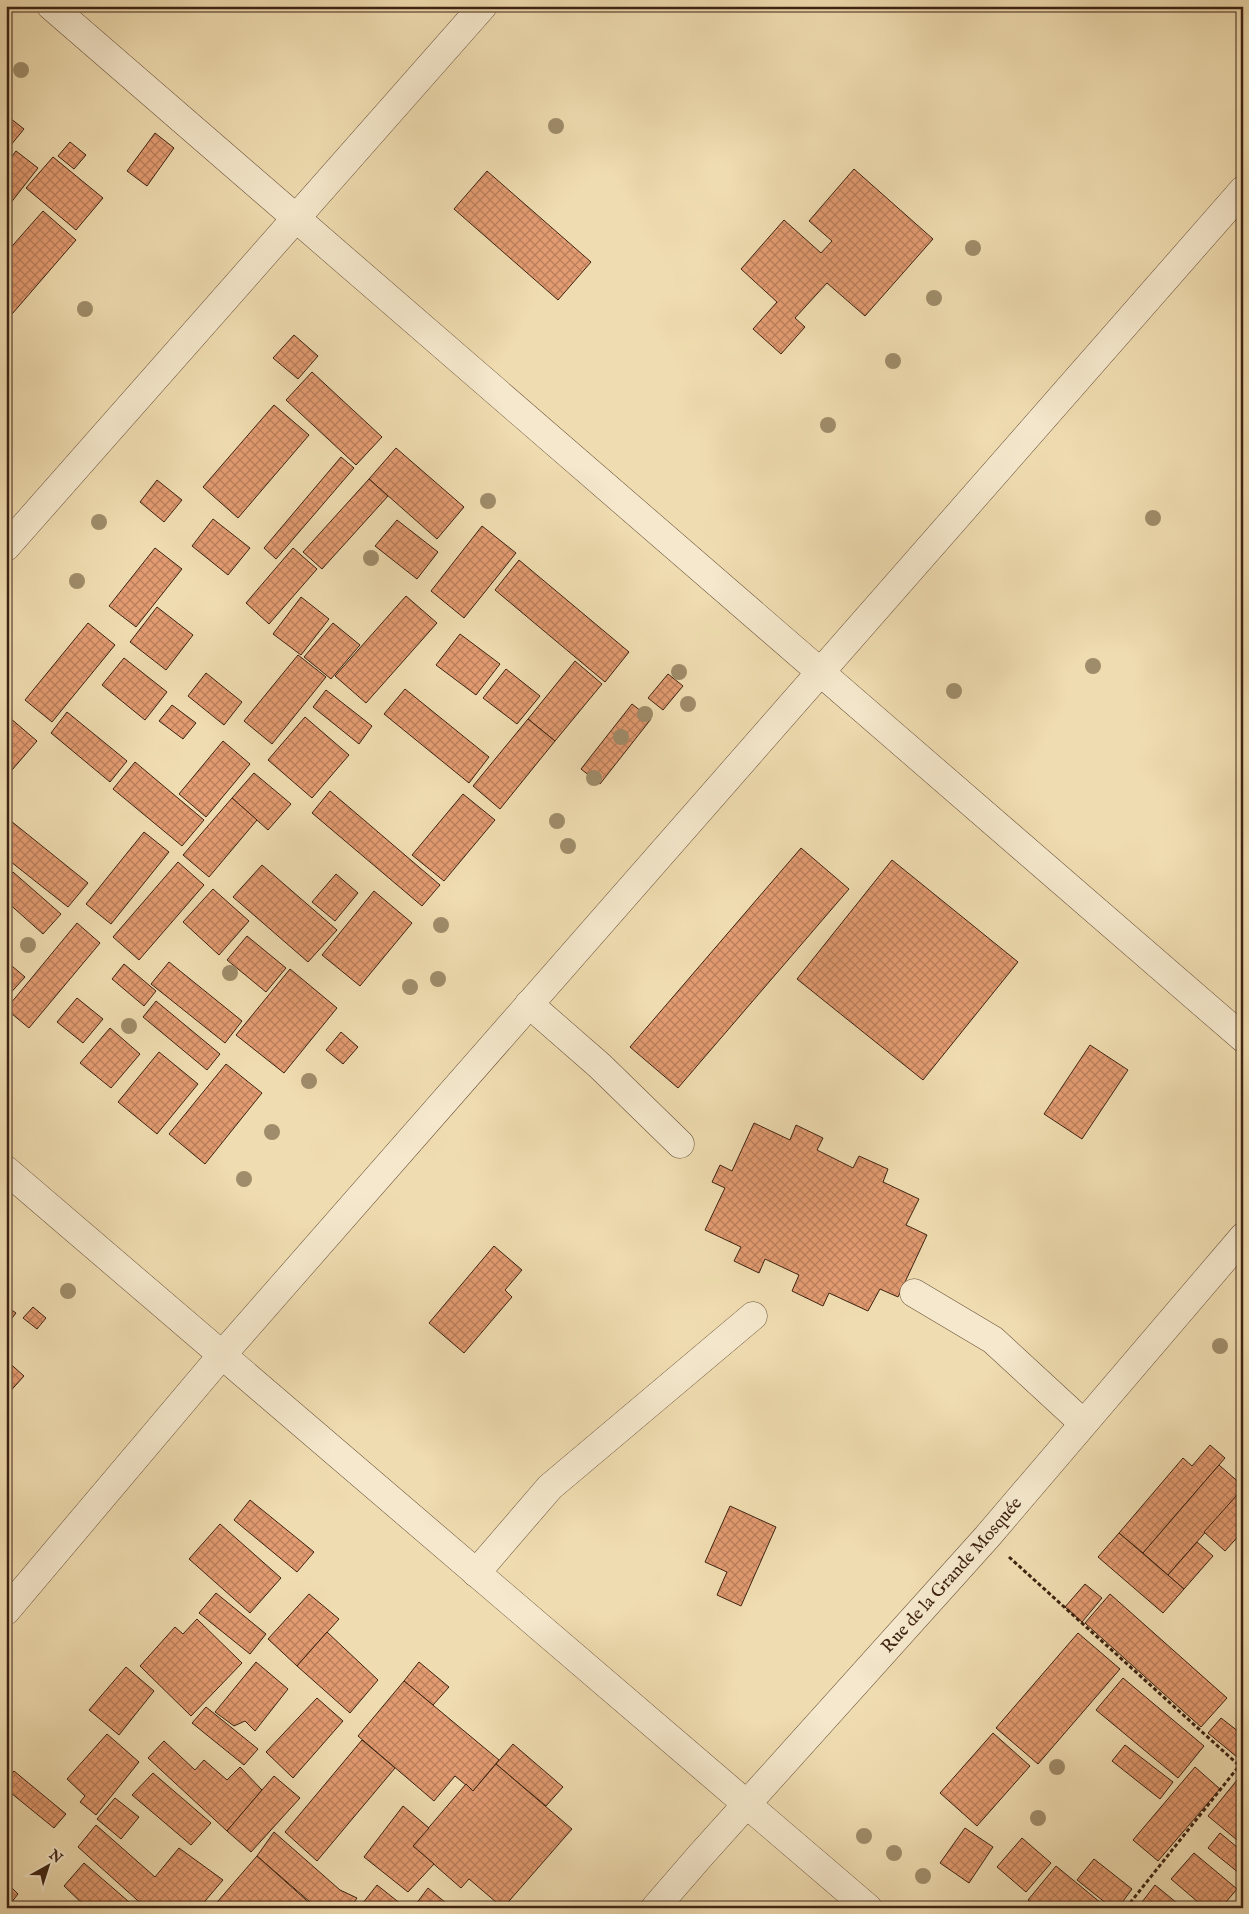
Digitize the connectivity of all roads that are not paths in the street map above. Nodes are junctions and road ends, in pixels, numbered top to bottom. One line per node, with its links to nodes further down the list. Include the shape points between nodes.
1 (51, 6): 4 (street)
2 (483, 6): 4 (street)
3 (1243, 190): 6 (street)
4 (296, 218): 5 (street); 6 (street)
5 (6, 548)
6 (820, 672): 7 (street); 8 (street)
7 (529, 1004): 9 (street, via 600,1066); 14 (street)
8 (1243, 1038)
9 (680, 1144)
10 (6, 1170): 14 (street)
11 (1243, 1237): 15 (street, Rue de la Grande Mosquée)
12 (914, 1293): 15 (street, via 993,1340)
13 (753, 1316): 16 (street, via 550,1487)
14 (222, 1355): 16 (street); 17 (street)
15 (1083, 1423): 18 (street, Rue de la Grande Mosquée, via 987,1537)
16 (476, 1573): 18 (street)
17 (6, 1611)
18 (746, 1804): 19 (street, Rue de la Grande Mosquée); 20 (street)
19 (655, 1908)
20 (868, 1908)

